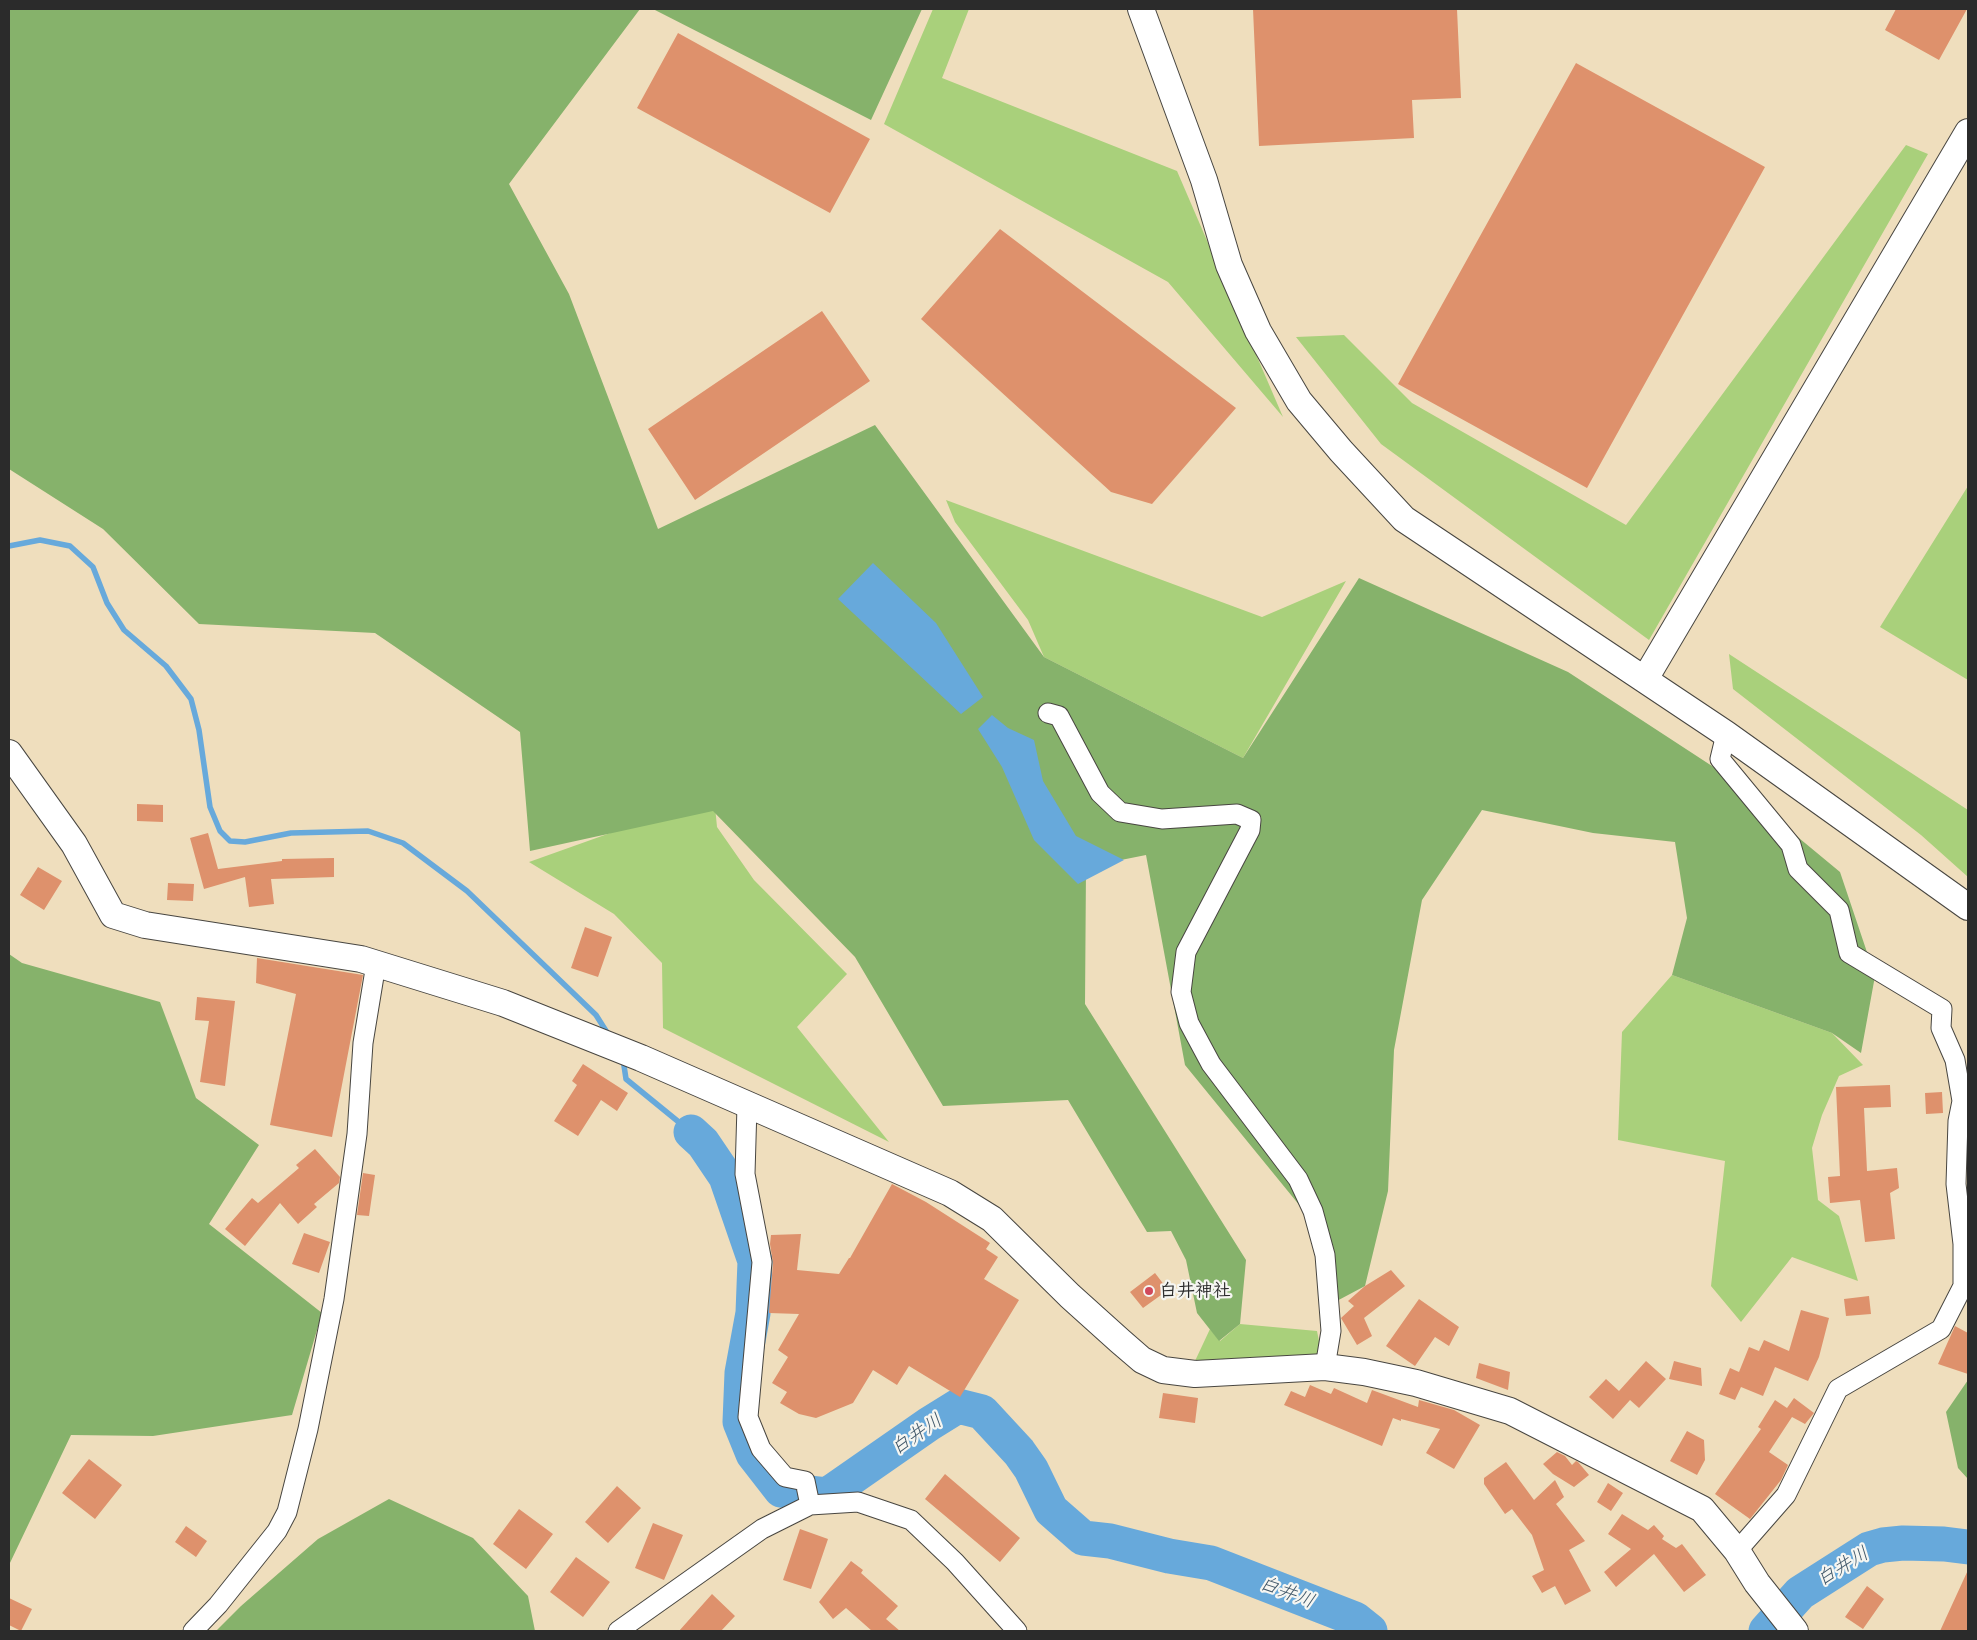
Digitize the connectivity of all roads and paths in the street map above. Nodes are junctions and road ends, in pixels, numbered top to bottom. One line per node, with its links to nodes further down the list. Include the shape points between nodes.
1 (1141, 9): 3 (street, via 1204,180 1229,265 1258,331 1298,401 1404,519)
2 (1968, 132): 3 (street)
3 (1645, 679): 5 (street)
4 (1048, 713): 10 (street, via 1059,716 1100,793 1120,812 1162,819 1237,814 1250,820 1250,830 1186,952 1181,992 1188,1024 1212,1064 1298,1179 1313,1211 1325,1255 1331,1331)
5 (1726, 734): 7 (street); 12 (street, via 1720,759 1791,845 1798,869 1839,910 1849,953 1942,1009 1941,1028 1955,1060 1962,1101 1958,1121 1956,1184 1963,1286 1941,1329 1838,1389 1786,1495)
6 (9, 752): 8 (street, via 74,844 113,915 145,925)
7 (1968, 907)
8 (376, 964): 9 (street, via 503,1003 642,1058); 13 (street, via 363,1043 358,1134 334,1299 308,1429 287,1512 277,1531)
9 (748, 1106): 10 (street, via 950,1194 992,1219 1120,1341 1142,1360 1163,1370 1195,1374); 11 (street, via 746,1174 762,1262 748,1417 761,1449 785,1477 805,1481)
10 (1325, 1367): 12 (street, via 1416,1383 1510,1412 1702,1509)
11 (810, 1505): 14 (street, via 762,1529); 15 (street, via 858,1502 911,1520 955,1562)
12 (1737, 1551): 16 (street, via 1757,1583)
13 (193, 1631)
14 (618, 1631)
15 (1016, 1631)
16 (1795, 1631)

